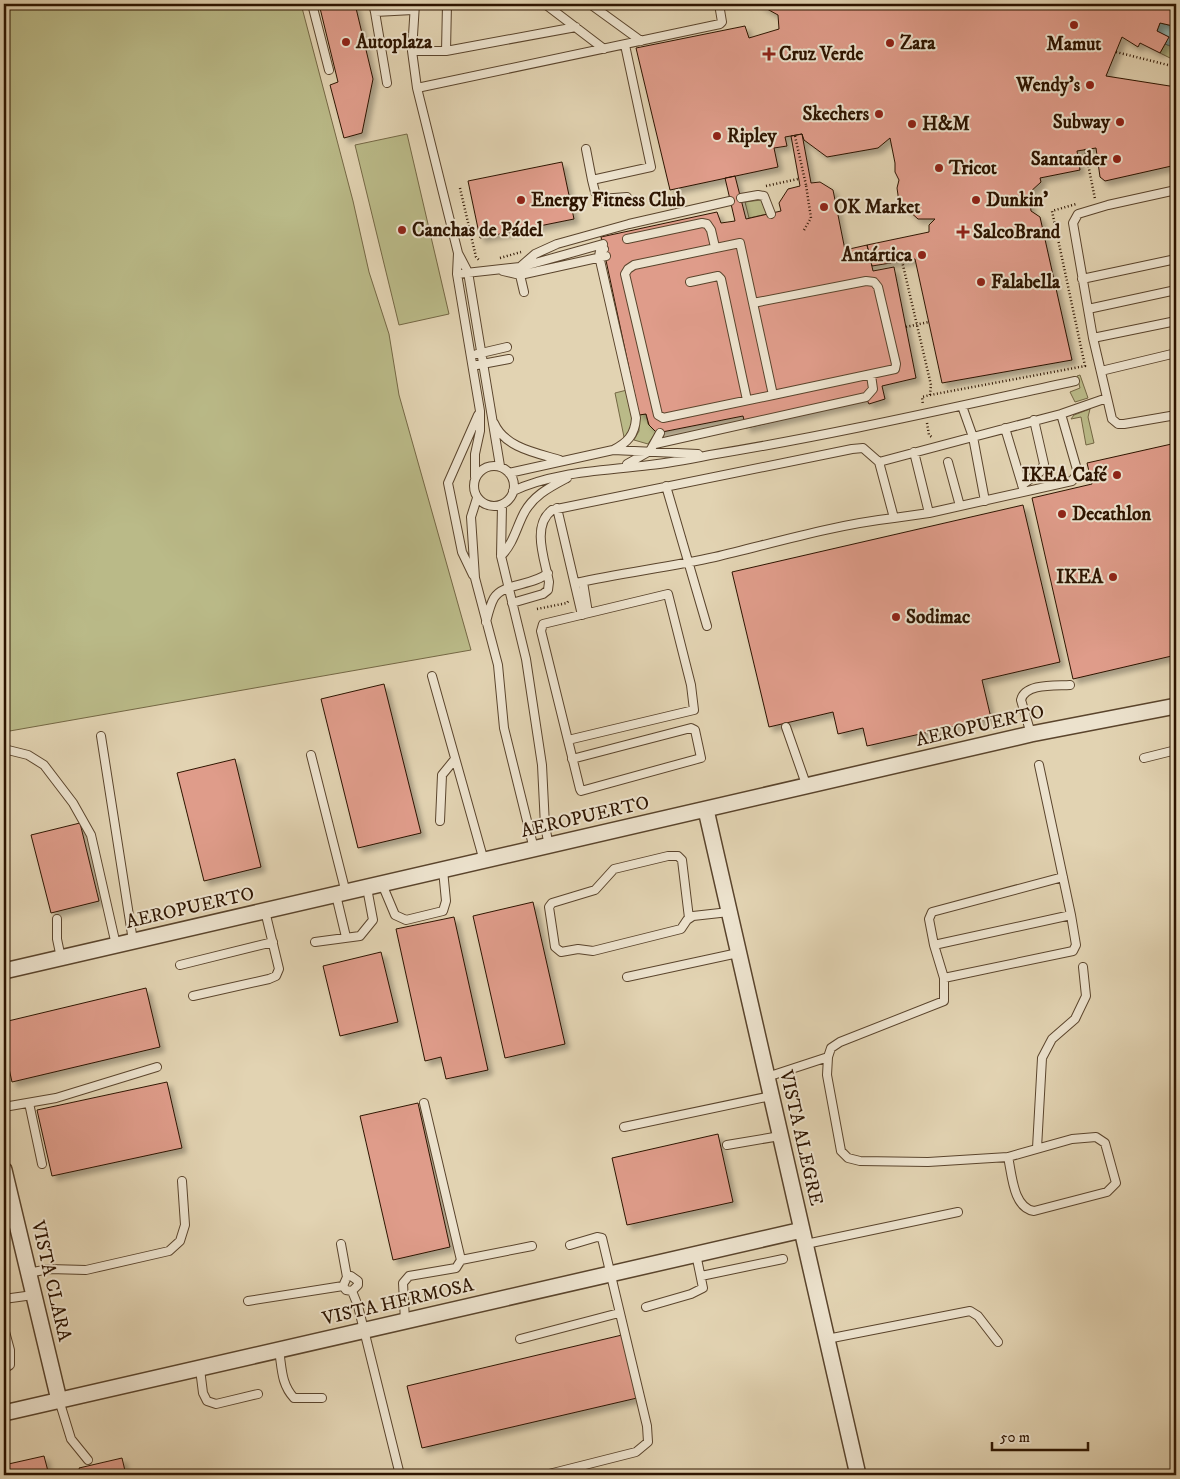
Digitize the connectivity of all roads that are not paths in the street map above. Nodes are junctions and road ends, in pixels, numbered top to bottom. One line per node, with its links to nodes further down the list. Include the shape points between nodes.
1 (312, 4): 15 (lane)
2 (373, 4): 8 (lane)
3 (447, 4): 14 (lane)
4 (546, 4): 9 (lane)
5 (590, 4): 10 (lane)
6 (719, 4): 10 (lane, via 720,24)
7 (414, 7): 8 (lane); 13 (lane)
8 (375, 12): 16 (lane)
9 (576, 27): 12 (lane); 14 (lane)
10 (642, 41): 11 (lane)
11 (625, 45): 12 (lane); 19 (lane, via 651,167)
12 (604, 49): 17 (lane)
13 (412, 51): 14 (lane); 17 (lane)
14 (446, 51)
15 (329, 70)
16 (387, 83)
17 (417, 88): 28 (lane)
18 (586, 149): 19 (lane)
19 (592, 180): 21 (lane, via 601,199)
20 (1176, 190): 33 (lane, via 1078,214 1073,223)
21 (626, 197)
22 (741, 198): 24 (lane, via 758,194 764,196)
23 (730, 201): 30 (lane, via 552,246 535,254)
24 (771, 214)
25 (628, 239): 26 (lane, via 702,223 711,230)
26 (715, 247): 37 (lane, via 740,242); 53 (lane, via 634,265 628,268 625,278 658,415 663,418)
27 (604, 250): 30 (lane); 30 (lane); 64 (lane, via 599,256 636,418 630,438)
28 (458, 253): 31 (lane); 32 (lane)
29 (1176, 259): 33 (lane)
30 (520, 271): 31 (lane); 36 (lane)
31 (468, 272): 32 (lane); 42 (lane)
32 (457, 274): 44 (lane)
33 (1082, 279): 38 (lane)
34 (690, 282): 53 (lane, via 718,276 721,279)
35 (1176, 290): 38 (lane)
36 (524, 292)
37 (754, 303): 49 (lane, via 874,282 878,287 896,364 892,370); 51 (lane)
38 (1088, 309): 40 (lane)
39 (1176, 321): 40 (lane)
40 (1093, 338): 48 (lane)
41 (507, 347): 42 (lane)
42 (480, 353): 44 (lane); 46 (lane)
43 (1176, 353): 48 (lane)
44 (471, 355): 47 (lane)
45 (509, 359): 46 (lane)
46 (482, 364): 47 (lane); 56 (lane)
47 (473, 366): 55 (lane)
48 (1101, 371): 52 (lane)
49 (870, 375): 51 (lane); 63 (lane, via 873,389 866,397)
50 (1075, 381): 54 (lane)
51 (774, 395): 53 (lane)
52 (1106, 398): 57 (lane); 58 (lane, via 1112,419 1118,424)
53 (747, 400)
54 (962, 406): 62 (lane); 67 (lane)
55 (480, 410): 75 (lane); 89 (lane, via 448,483 462,552)
56 (490, 413): 68 (lane, via 500,434 513,444); 71 (lane)
57 (1061, 414): 59 (lane); 77 (lane, via 1078,474 1072,481)
58 (1176, 415)
59 (1034, 420): 60 (lane); 77 (lane, via 1044,464)
60 (1005, 428): 62 (lane); 77 (lane)
61 (660, 433): 63 (lane)
62 (973, 437): 66 (lane); 80 (lane)
63 (655, 444): 65 (lane)
64 (613, 450): 65 (lane); 68 (lane)
65 (650, 451): 67 (lane); 72 (lane, via 638,460)
66 (914, 452): 69 (lane); 84 (lane)
67 (713, 455): 72 (lane, via 649,466)
68 (562, 460): 73 (lane)
69 (879, 462): 76 (lane, via 863,448 852,449); 85 (lane)
70 (948, 462): 82 (lane)
71 (500, 466): 73 (lane); 75 (lane, via 483,468)
72 (618, 467): 74 (lane)
73 (509, 472): 78 (lane, via 514,481)
74 (574, 475): 78 (lane, via 535,482); 86 (lane, via 545,490 531,502 510,545)
75 (475, 476): 79 (lane)
76 (666, 486): 83 (lane); 87 (lane)
77 (1023, 489): 80 (lane)
78 (513, 491): 81 (lane)
79 (477, 498): 81 (lane, via 486,505); 89 (lane, via 471,517)
80 (985, 501): 82 (lane)
81 (502, 505): 86 (lane)
82 (960, 506): 84 (lane)
83 (557, 508): 88 (lane, via 544,517 540,527); 90 (lane)
84 (929, 513): 85 (lane)
85 (894, 518): 87 (lane, via 846,526)
86 (501, 556): 91 (lane)
87 (690, 563): 90 (lane, via 634,570); 95 (lane)
88 (548, 573): 91 (lane, via 538,581); 92 (lane, via 546,593)
89 (475, 578): 94 (lane)
90 (578, 585): 93 (lane)
91 (508, 588): 92 (lane); 94 (lane, via 493,599)
92 (512, 603): 113 (lane, via 528,667 542,765 545,826)
93 (585, 614): 102 (lane, via 541,627); 102 (lane, via 668,594 695,708)
94 (486, 622): 113 (lane, via 500,677 504,728)
95 (708, 626)
96 (432, 676): 107 (lane)
97 (1070, 685): 100 (lane, via 1036,688 1022,695)
98 (1176, 706): 100 (street, AEROPUERTO)
99 (786, 727): 110 (lane)
100 (1031, 734): 110 (street, AEROPUERTO)
101 (101, 736): 125 (lane)
102 (568, 740): 108 (lane)
103 (4, 749): 128 (lane, via 28,755 44,765 74,803 91,835)
104 (1176, 750): 106 (lane)
105 (311, 755): 118 (lane)
106 (1144, 758)
107 (455, 759): 112 (lane, via 442,775); 114 (lane)
108 (572, 759): 108 (lane, via 580,789 584,792 699,760 701,755 695,730 691,728)
109 (1039, 765): 116 (lane)
110 (807, 787): 111 (street, AEROPUERTO)
111 (706, 810): 113 (street, AEROPUERTO); 120 (street, VISTA ALEGRE)
112 (440, 821)
113 (542, 848): 114 (street, AEROPUERTO)
114 (484, 861): 115 (street, AEROPUERTO)
115 (443, 870): 117 (street, AEROPUERTO); 117 (lane, via 446,901 443,911 406,920 395,915)
116 (1063, 877): 121 (lane); 129 (lane, via 932,912 929,919)
117 (374, 886): 118 (street, AEROPUERTO); 124 (lane, via 373,920 360,936)
118 (341, 894): 119 (street, AEROPUERTO); 124 (lane)
119 (265, 911): 125 (street, AEROPUERTO); 126 (lane)
120 (729, 912): 122 (lane); 130 (street, VISTA ALEGRE)
121 (1071, 915): 129 (lane); 136 (lane, via 1076,946 1073,951)
122 (689, 918): 122 (lane, via 682,929 671,932 593,951 560,952 555,947 548,907 595,890 614,869 678,856 682,860)
123 (57, 919): 131 (lane)
124 (346, 938): 127 (lane)
125 (133, 942): 128 (street, AEROPUERTO)
126 (273, 942): 132 (lane); 137 (lane, via 279,969 276,976)
127 (316, 942)
128 (116, 945): 131 (street, AEROPUERTO)
129 (934, 946): 136 (lane)
130 (738, 953): 135 (lane); 140 (street, VISTA ALEGRE)
131 (61, 958): 134 (street, AEROPUERTO)
132 (180, 965)
133 (1084, 967): 148 (lane, via 1086,996 1079,1012 1075,1020 1052,1039 1042,1058)
134 (4, 971)
135 (627, 977)
136 (944, 978): 138 (lane, via 944,1002 840,1042 831,1048)
137 (193, 996)
138 (828, 1057): 140 (lane); 149 (lane, via 826,1075 841,1151 848,1158 928,1162)
139 (158, 1067): 142 (lane)
140 (767, 1077): 141 (street, VISTA ALEGRE)
141 (771, 1096): 145 (lane); 146 (street, VISTA ALEGRE)
142 (29, 1103): 144 (lane); 150 (lane)
143 (424, 1103): 160 (lane)
144 (4, 1107)
145 (624, 1127)
146 (780, 1136): 147 (lane); 154 (street, VISTA ALEGRE)
147 (726, 1145)
148 (1037, 1148): 149 (lane); 149 (lane, via 1096,1137 1105,1143 1116,1183 1107,1192 1034,1211 1026,1210 1020,1204)
149 (1008, 1157)
150 (42, 1164)
151 (4, 1170): 161 (street, VISTA CLARA)
152 (182, 1181): 161 (lane, via 185,1225 180,1241 169,1251 86,1270 50,1269)
153 (958, 1212): 154 (lane)
154 (804, 1237): 158 (street, VISTA HERMOSA); 176 (street, VISTA ALEGRE)
155 (341, 1244): 164 (lane)
156 (570, 1245): 162 (lane, via 602,1238)
157 (532, 1246): 160 (lane)
158 (696, 1254): 162 (street, VISTA HERMOSA); 163 (lane)
159 (782, 1259): 163 (lane)
160 (461, 1260): 172 (lane, via 456,1268 409,1276 403,1282)
161 (28, 1273): 167 (street, VISTA CLARA)
162 (611, 1274): 171 (lane); 172 (street, VISTA HERMOSA)
163 (701, 1276): 170 (lane, via 703,1288)
164 (347, 1277): 165 (lane); 166 (lane, via 358,1281)
165 (343, 1286): 166 (lane); 169 (lane)
166 (352, 1291): 174 (lane)
167 (33, 1295): 168 (lane); 183 (street, VISTA CLARA)
168 (4, 1299)
169 (248, 1301)
170 (646, 1307)
171 (619, 1312): 175 (lane); 187 (lane, via 647,1426 648,1442 636,1452)
172 (406, 1321): 174 (street, VISTA HERMOSA)
173 (4, 1328): 179 (lane, via 10,1350 10,1365)
174 (363, 1330): 178 (street, VISTA HERMOSA); 186 (lane)
175 (520, 1338)
176 (827, 1339): 177 (lane, via 970,1312 978,1316); 188 (street, VISTA ALEGRE)
177 (998, 1342)
178 (279, 1350): 180 (street, VISTA HERMOSA); 182 (lane, via 285,1387 294,1398)
179 (4, 1369)
180 (200, 1369): 181 (lane, via 207,1401 216,1404); 183 (street, VISTA HERMOSA)
181 (258, 1394)
182 (322, 1398)
183 (58, 1400): 184 (street, VISTA HERMOSA); 185 (lane, via 71,1439)
184 (4, 1413)
185 (88, 1460)
186 (400, 1475)
187 (545, 1475)
188 (858, 1475)

